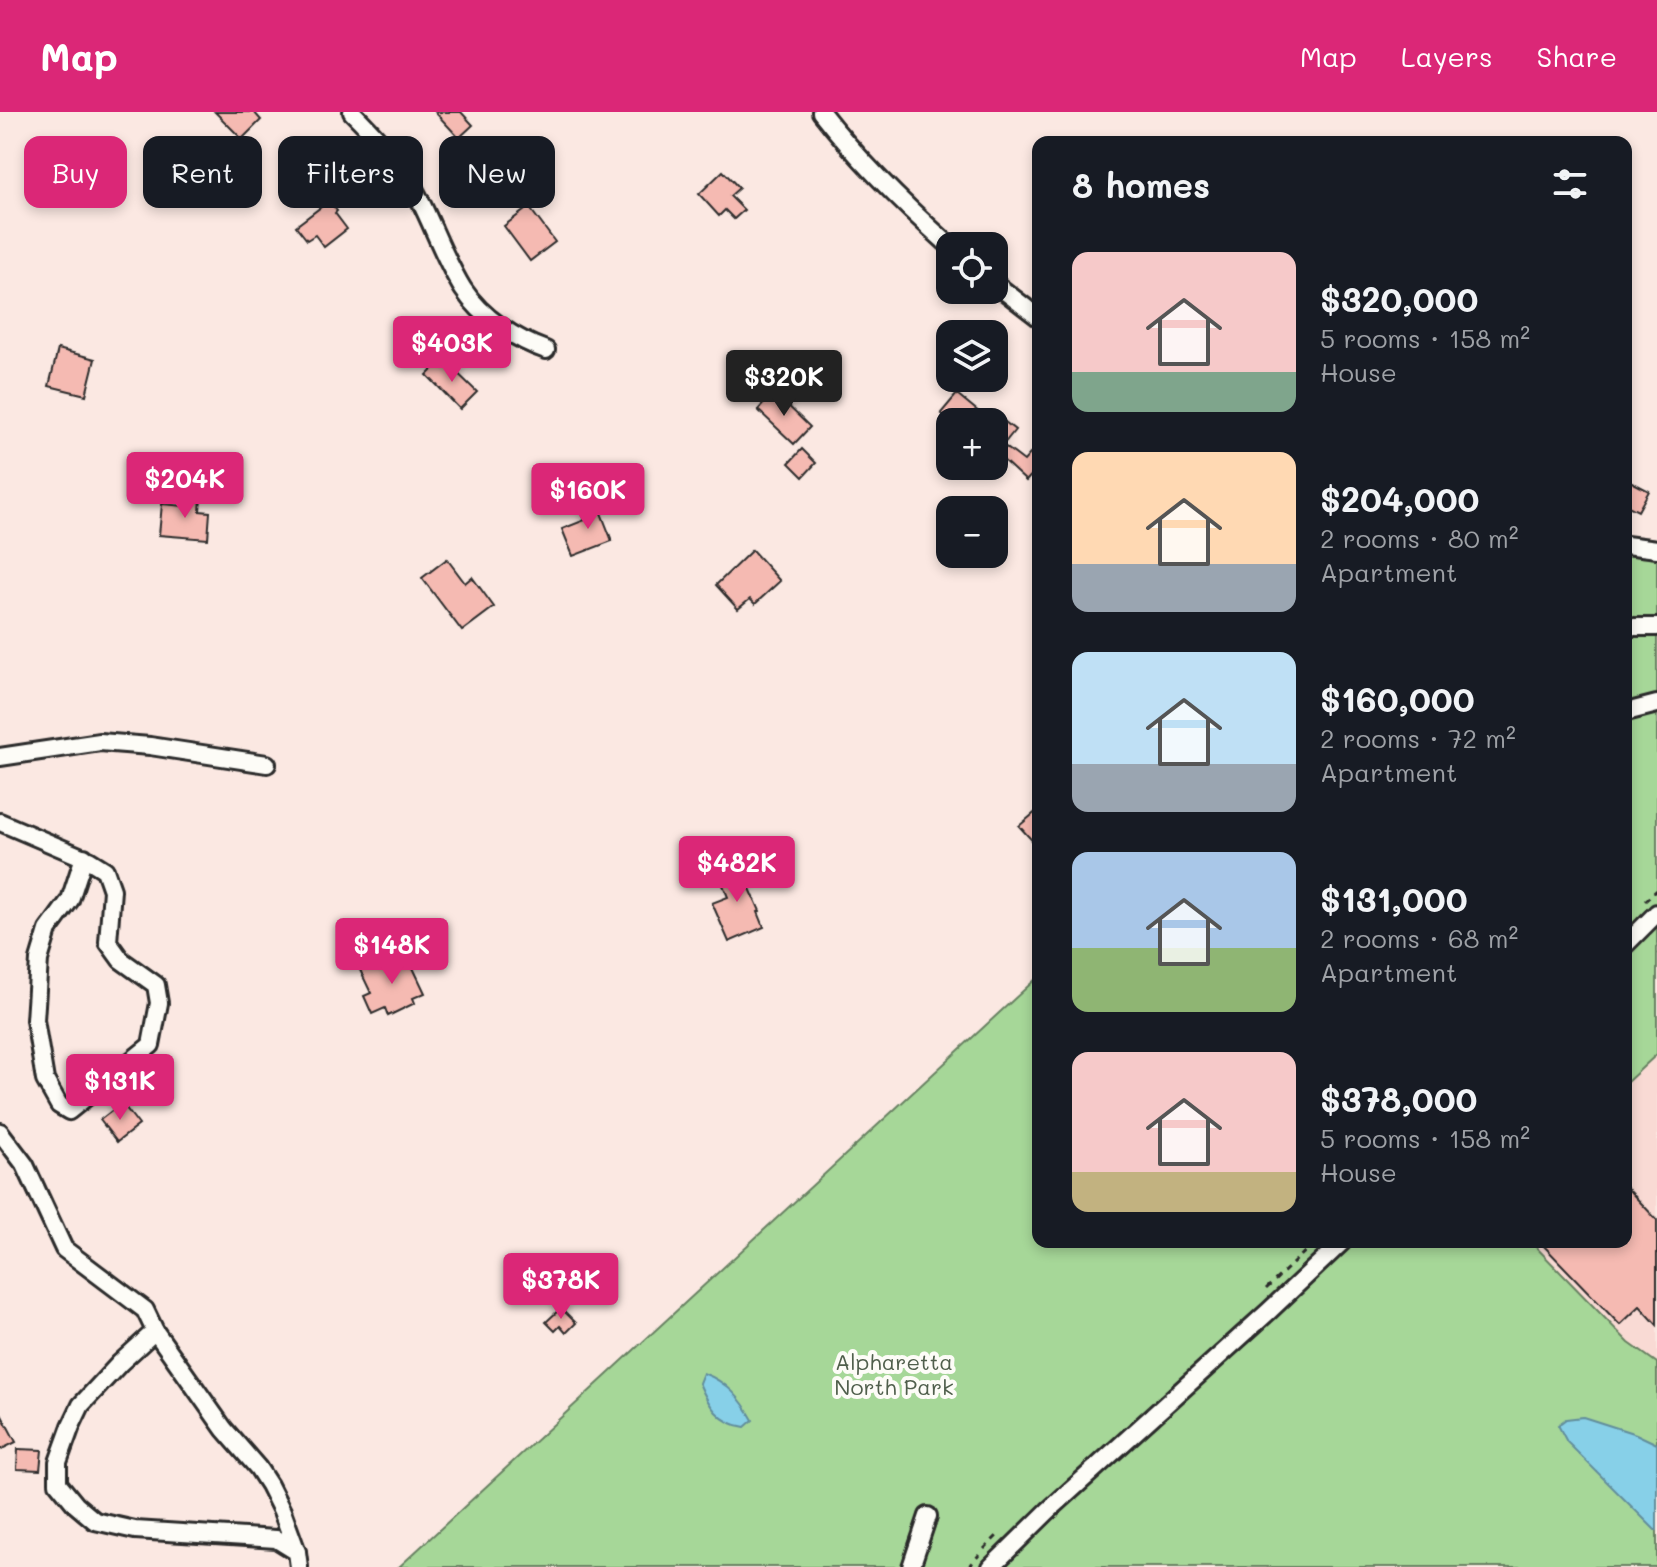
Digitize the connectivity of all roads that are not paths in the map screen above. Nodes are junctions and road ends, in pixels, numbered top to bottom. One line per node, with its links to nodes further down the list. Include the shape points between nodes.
1 (352, 112): 6 (street, via 404,172 464,289 484,313 520,340)
2 (821, 112): 3 (street)
3 (936, 234)
4 (1008, 294): 5 (street)
5 (1032, 312)
6 (546, 350)
7 (1632, 546): 8 (street)
8 (1657, 549)
9 (1632, 627): 10 (street)
10 (1657, 627)
11 (1657, 704): 12 (street)
12 (1632, 710)
13 (0, 757): 14 (street, via 100,742)
14 (267, 764)
15 (0, 822): 16 (street)
16 (84, 857): 16 (street, via 105,870 112,890 108,942 121,960 156,985 159,1003 151,1045 69,1111 59,1105 45,1080 35,1020 39,960 48,930 70,900)
17 (1657, 913): 18 (street)
18 (1632, 938)
19 (0, 1132): 21 (street, via 25,1165 64,1249 145,1310)
20 (1336, 1248): 25 (street)
21 (155, 1331): 23 (street, via 269,1485); 23 (street, via 81,1405 58,1462 58,1483 95,1521 135,1530 276,1539)
22 (928, 1516): 24 (street)
23 (298, 1560)
24 (911, 1567)
25 (991, 1567)

